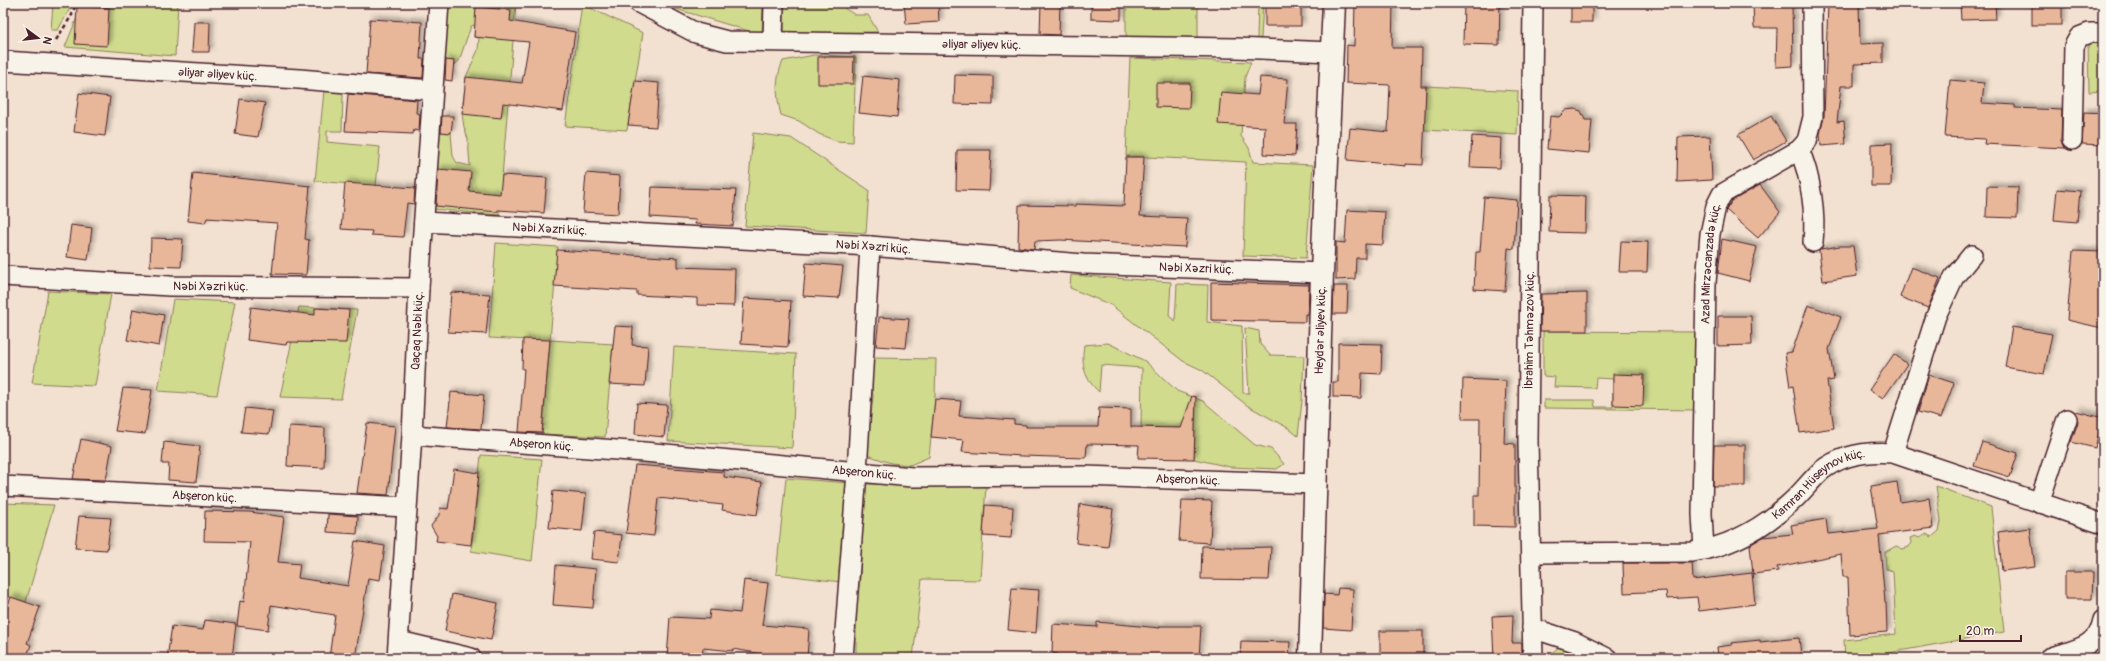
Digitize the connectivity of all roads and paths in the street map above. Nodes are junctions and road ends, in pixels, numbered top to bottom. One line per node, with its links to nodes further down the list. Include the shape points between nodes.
1 (76, 3): 9 (path, via 72,15)
2 (439, 3): 13 (street, Qaçaq Nəbi küç.)
3 (639, 3): 10 (street, Əliyar Əliyev küç., via 696,33 727,41)
4 (774, 3): 10 (street)
5 (1334, 3): 11 (street, Heydər Əliyev küç.)
6 (1533, 3): 33 (street, İbrahim Təhməzov küç., via 1528,433)
7 (1812, 3): 15 (street, Azad Mirzəcanzadə küç., via 1814,117 1807,141)
8 (2103, 33): 14 (street, via 2089,33 2079,37 2074,46)
9 (56, 40)
10 (773, 41): 11 (street, Əliyar Əliyev küç., via 1236,48)
11 (1332, 52): 20 (street, Heydər Əliyev küç.)
12 (3, 61): 13 (street, Əliyar Əliyev küç., via 299,79)
13 (432, 90): 16 (street, Qaçaq Nəbi küç.)
14 (2072, 140)
15 (1799, 150): 17 (street, via 1805,162 1815,224); 32 (street, Azad Mirzəcanzadə küç., via 1722,194 1712,218 1706,283 1702,514)
16 (424, 222): 18 (street, Nəbi Xəzri küç.); 22 (street, Qaçaq Nəbi küç.)
17 (1813, 242)
18 (870, 246): 20 (street, Nəbi Xəzri küç., via 1083,264); 26 (street)
19 (1972, 255): 25 (street, via 1954,277 1936,316)
20 (1322, 273): 27 (street, Heydər Əliyev küç.)
21 (3, 276): 22 (street, Nəbi Xəzri küç., via 170,286)
22 (419, 288): 24 (street, Qaçaq Nəbi küç.)
23 (2066, 419): 29 (street)
24 (412, 435): 26 (street, Abşeron küç., via 644,452); 30 (street, Qaçaq Nəbi küç.)
25 (1893, 453): 29 (street, Kamran Hüseynov küç.); 32 (street, Kamran Hüseynov küç., via 1872,451 1853,454 1839,460 1822,471 1789,504 1756,529 1728,544)
26 (857, 472): 27 (street, Abşeron küç., via 912,476 1084,476); 38 (street)
27 (1317, 484): 39 (street, Heydər Əliyev küç.)
28 (3, 486): 30 (street, Abşeron küç.)
29 (2039, 502): 31 (street, Kamran Hüseynov küç.)
30 (406, 507): 36 (street, Qaçaq Nəbi küç.)
31 (2103, 524)
32 (1704, 550): 33 (street, Kamran Hüseynov küç.)
33 (1531, 553): 35 (street, İbrahim Təhməzov küç.)
34 (2103, 620): 42 (street, via 2095,640)
35 (1532, 628): 40 (street, İbrahim Təhməzov küç.); 41 (street, via 1575,642)
36 (398, 649): 37 (street)
37 (471, 658)
38 (843, 658)
39 (1310, 658)
40 (1533, 658)
41 (1607, 658)
42 (2049, 658)

